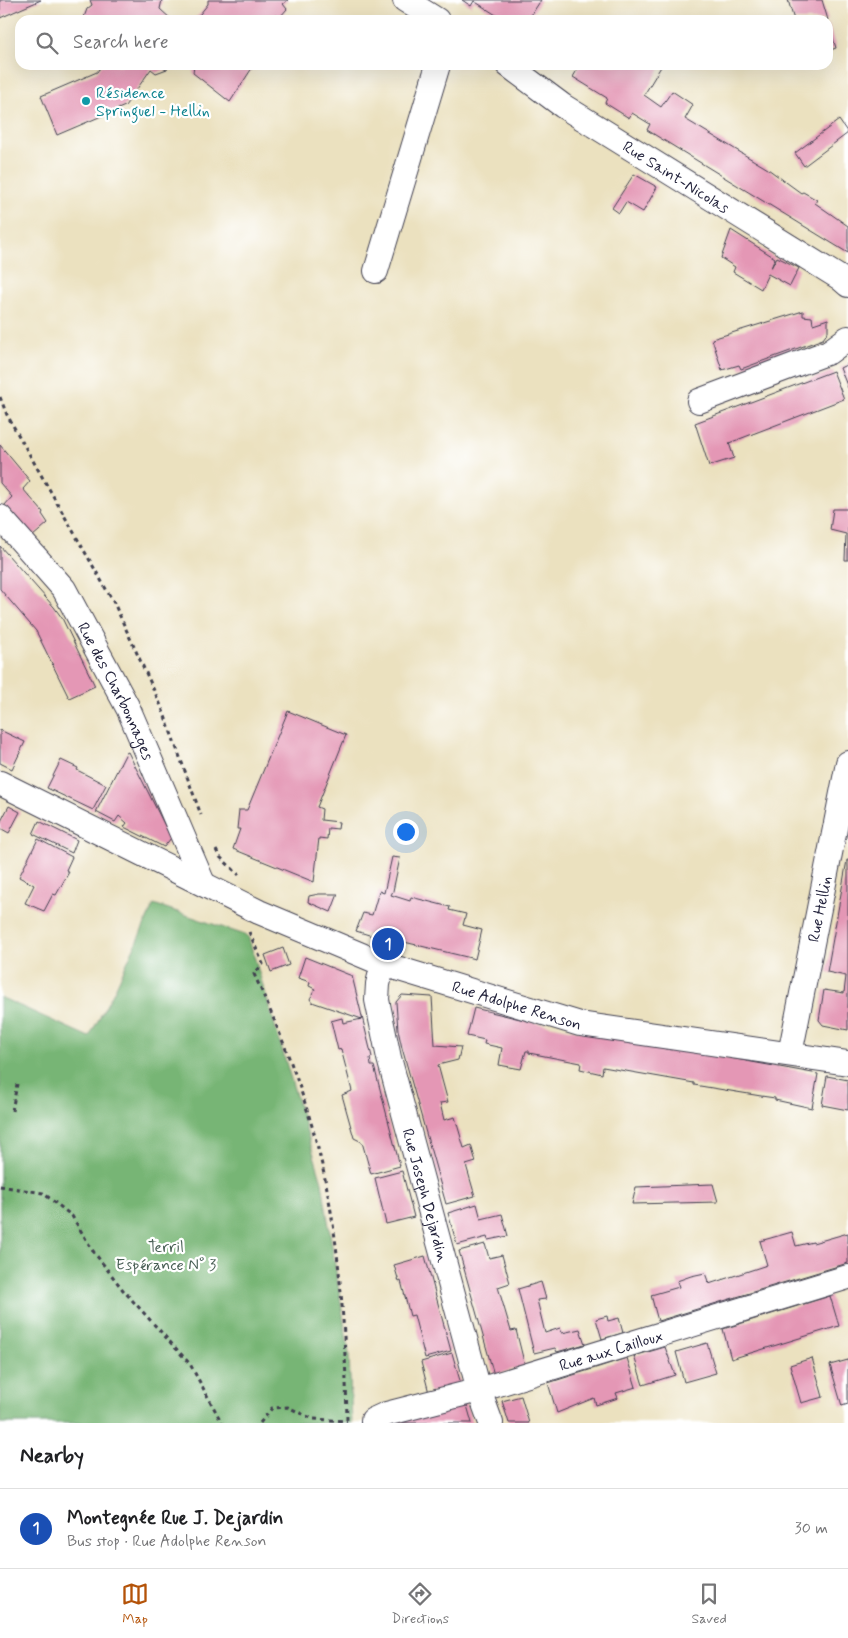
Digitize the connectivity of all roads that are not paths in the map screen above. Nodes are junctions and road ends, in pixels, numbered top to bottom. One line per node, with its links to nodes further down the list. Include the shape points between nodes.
1 (405, 0): 2 (street)
2 (429, 15)
3 (436, 70): 5 (street)
4 (515, 70): 6 (street, Rue Saint-Nicolas, via 563,106)
5 (376, 271)
6 (848, 285)
7 (848, 338): 8 (street, via 829,352)
8 (699, 402)
9 (0, 517): 12 (street, Rue des Charbonnages, via 64,589 128,708)
10 (848, 763): 14 (street, Rue Hellin)
11 (0, 783): 12 (street, Rue Adolphe Renson)
12 (203, 883): 13 (street, Rue Adolphe Renson, via 259,912)
13 (383, 964): 14 (street, Rue Adolphe Renson, via 580,1024); 17 (street, Rue Joseph Dejardin, via 377,1000 386,1048)
14 (790, 1054): 15 (street, Rue Adolphe Renson)
15 (848, 1062)
16 (848, 1277): 17 (street, Rue aux Cailloux)
17 (479, 1390): 18 (street, Rue aux Cailloux, via 386,1414); 19 (street, Rue Joseph Dejardin)
18 (373, 1422)
19 (491, 1423)

